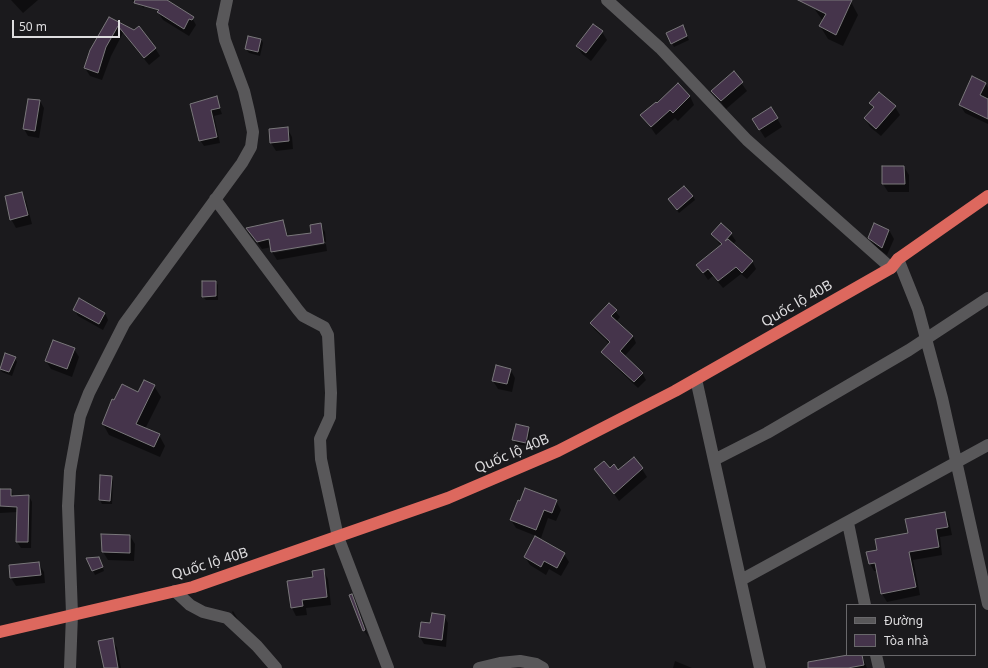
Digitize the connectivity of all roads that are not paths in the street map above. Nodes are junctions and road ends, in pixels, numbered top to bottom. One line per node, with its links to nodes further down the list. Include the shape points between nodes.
1 (227, 0): 4 (street, via 222,24 225,40 244,91 253,132 251,147 242,164)
2 (607, 0): 5 (street, via 660,48 747,140)
3 (988, 196): 5 (highway, Quốc lộ 40B)
4 (215, 199): 13 (street, via 298,310 303,316 324,327 328,335 332,393 330,417 320,439 321,459); 18 (street, via 124,324 80,416 69,485)
5 (895, 264): 7 (street, via 918,309); 8 (highway, Quốc lộ 40B)
6 (988, 298): 7 (street)
7 (926, 339): 10 (street, via 767,433); 11 (street)
8 (696, 379): 10 (street); 13 (highway, Quốc lộ 40B, via 558,451 448,498)
9 (988, 445): 11 (street)
10 (714, 460): 14 (street)
11 (956, 462): 12 (street); 17 (street)
12 (848, 523): 14 (street); 16 (street)
13 (338, 538): 15 (highway, Quốc lộ 40B, via 194,587); 23 (street)
14 (741, 580): 26 (street)
15 (175, 591): 18 (highway, Quốc lộ 40B); 22 (street, via 202,612 227,618 258,646)
16 (865, 604)
17 (988, 604)
18 (72, 614): 19 (highway, Quốc lộ 40B); 21 (street)
19 (0, 632)
20 (876, 656): 27 (street)
21 (70, 668)
22 (276, 668)
23 (388, 668)
24 (479, 668): 25 (street, via 520,660)
25 (543, 668)
26 (760, 668)
27 (879, 668)

